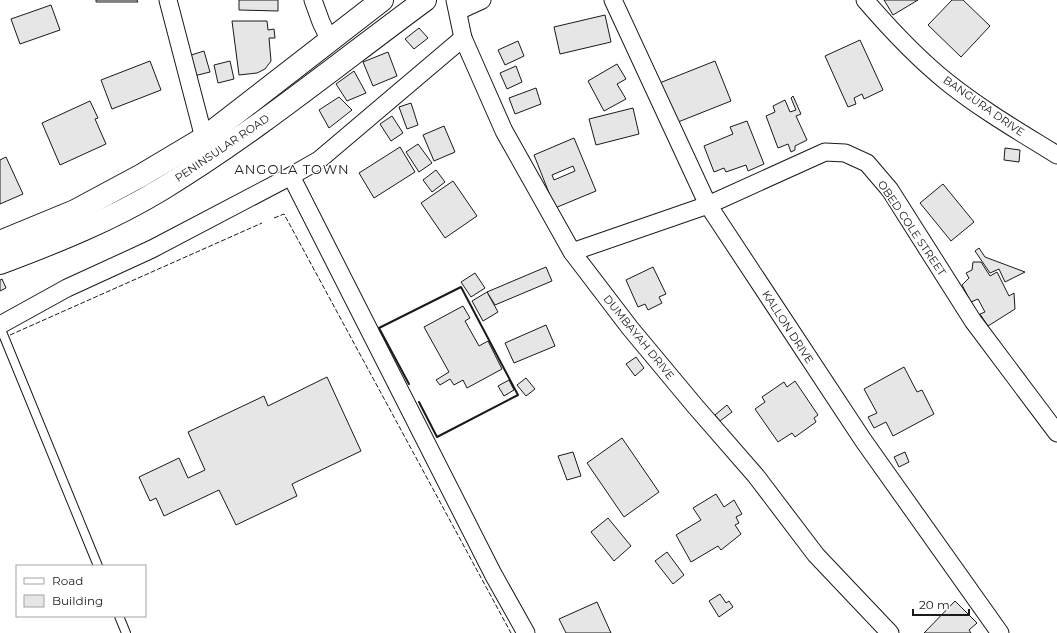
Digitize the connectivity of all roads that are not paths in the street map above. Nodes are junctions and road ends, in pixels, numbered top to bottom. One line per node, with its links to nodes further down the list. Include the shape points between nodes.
1 (168, 0): 11 (street)
2 (313, 0): 10 (street)
3 (382, 0): 10 (main road, PENINSULAR ROAD)
4 (425, 0): 17 (main road, PENINSULAR ROAD, via 273,114 161,189 87,229)
5 (482, 0): 8 (street)
6 (613, 0): 14 (street, KALLON DRIVE)
7 (865, 0): 12 (street, BANGURA DRIVE, via 889,28 947,82 994,116)
8 (456, 6): 9 (street, DUMBAYAH DRIVE)
9 (463, 38): 13 (street, via 319,160); 16 (street, DUMBAYAH DRIVE, via 504,131)
10 (330, 41): 11 (main road, PENINSULAR ROAD)
11 (204, 138): 15 (main road, PENINSULAR ROAD, via 75,211)
12 (1057, 155)
13 (291, 176): 18 (street, via 152,249 67,288); 23 (street, via 493,574)
14 (708, 205): 16 (street, OBED COLE STREET); 19 (street, OBED COLE STREET, via 824,152 845,153 867,163 890,190 973,321); 25 (street, KALLON DRIVE, via 863,440)
15 (0, 242)
16 (572, 252): 24 (street, DUMBAYAH DRIVE, via 665,370 756,476 816,555)
17 (0, 263)
18 (0, 326): 20 (lane)
19 (1057, 433)
20 (98, 565)
21 (119, 617): 22 (lane)
22 (126, 633)
23 (526, 633)
24 (890, 633)
25 (1000, 633)

